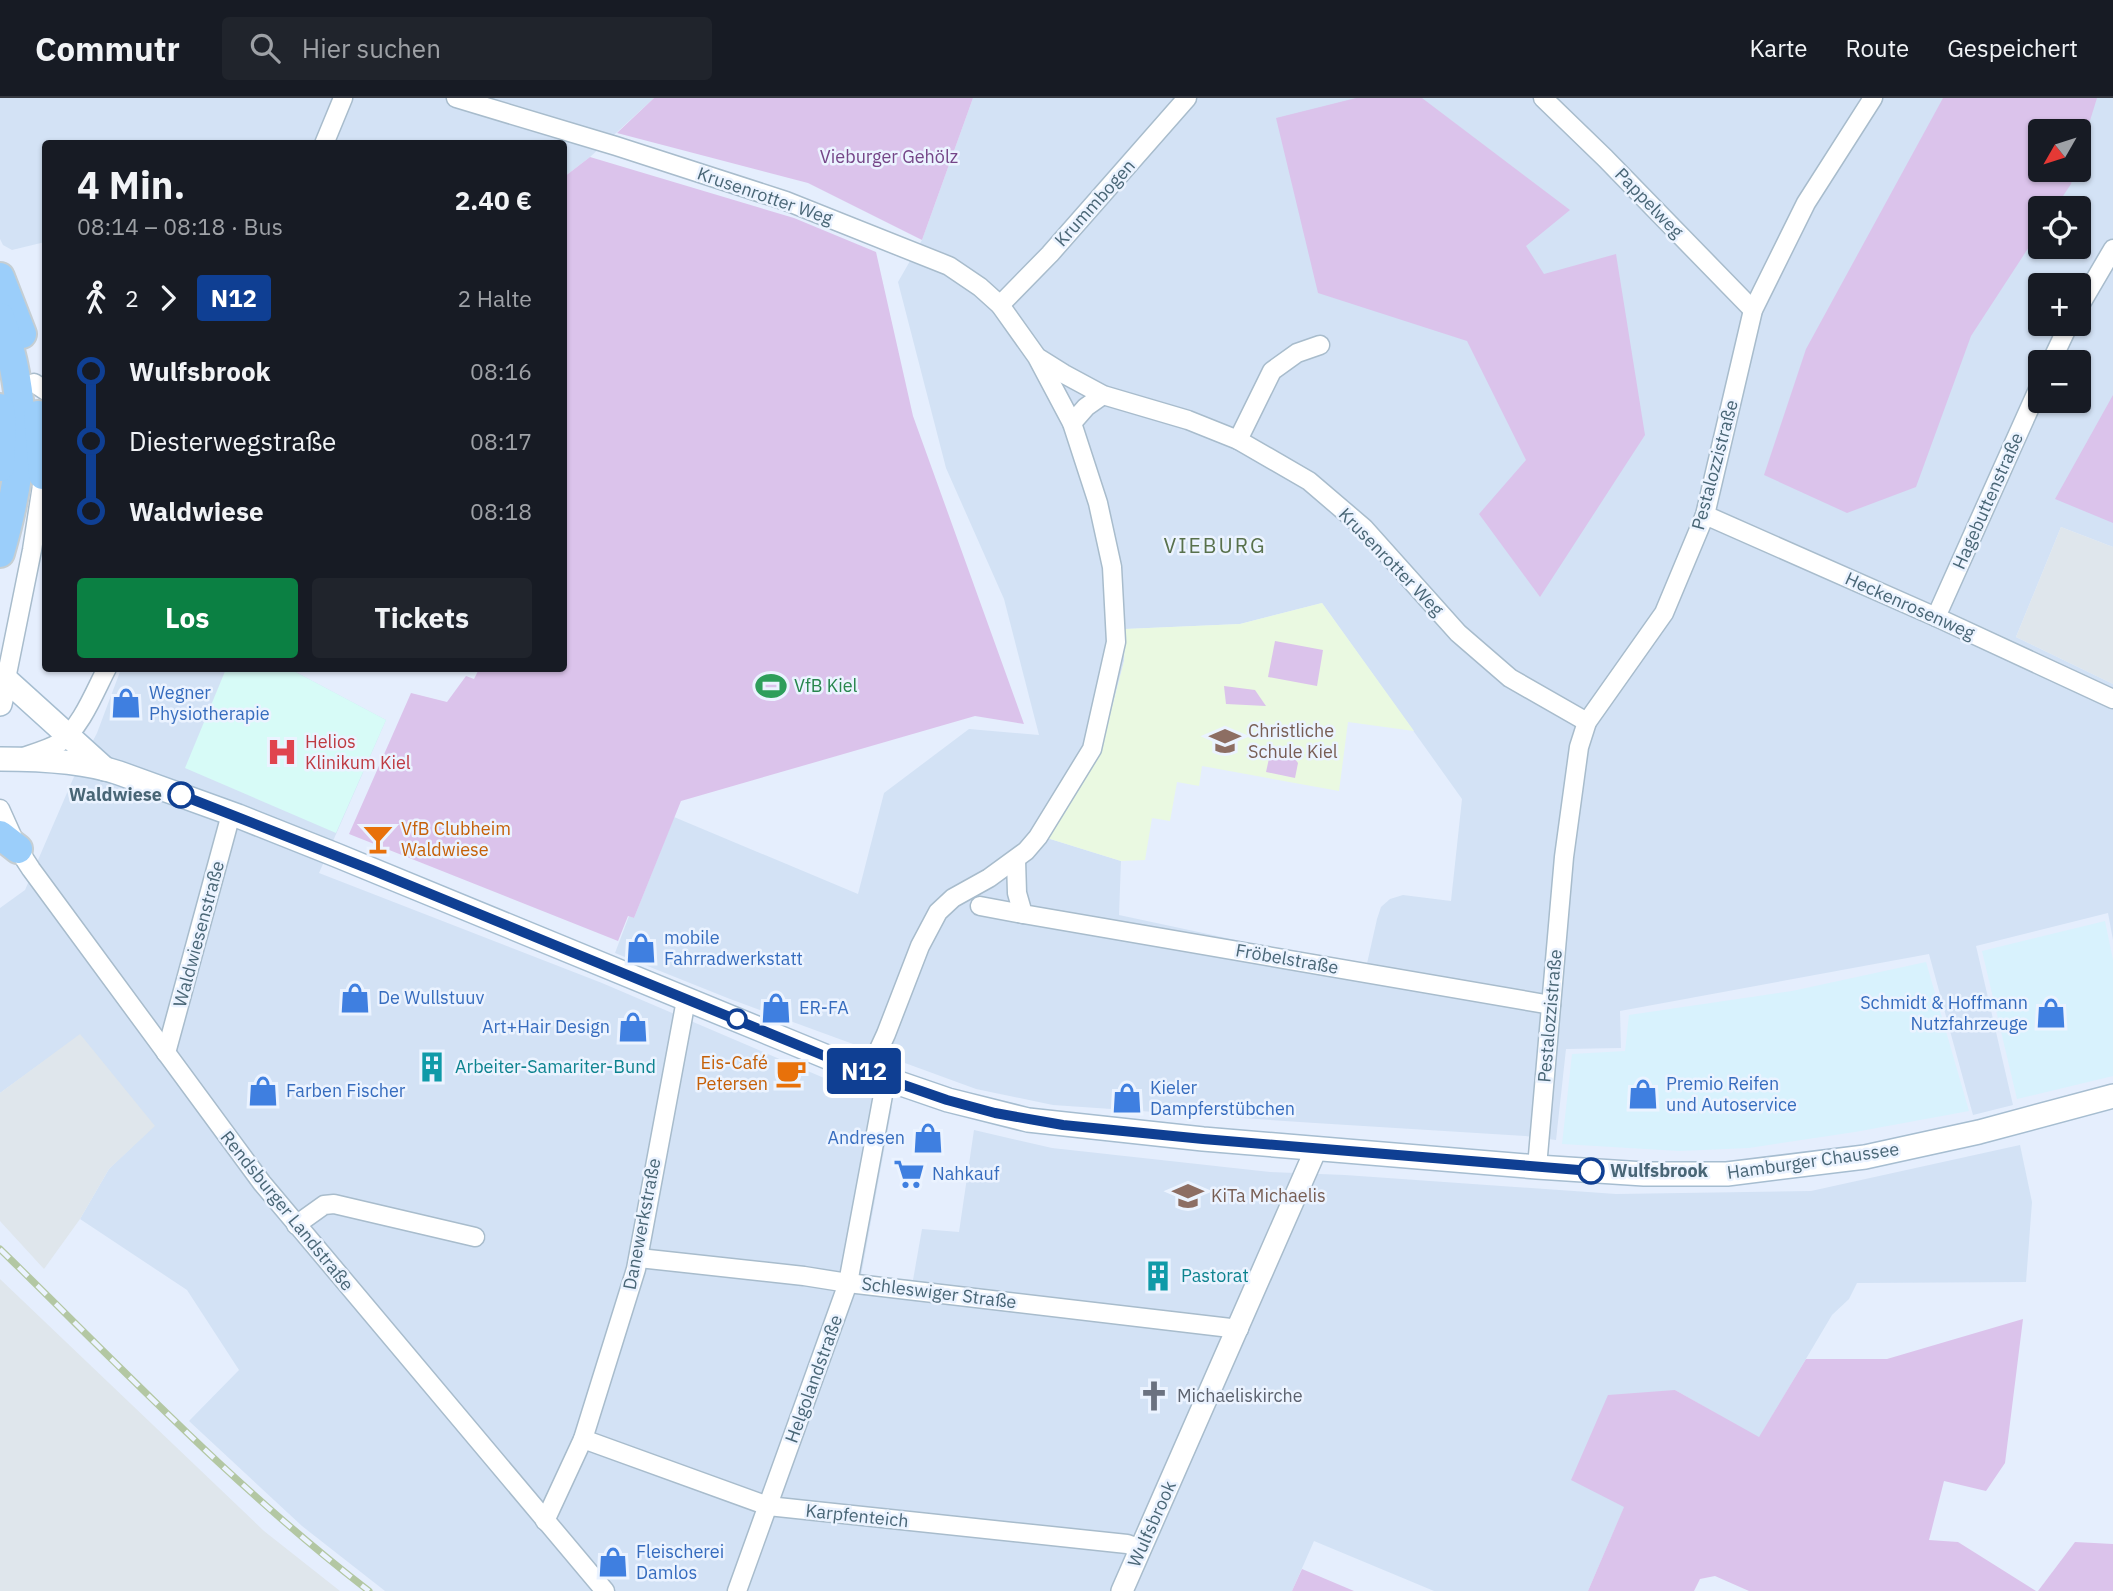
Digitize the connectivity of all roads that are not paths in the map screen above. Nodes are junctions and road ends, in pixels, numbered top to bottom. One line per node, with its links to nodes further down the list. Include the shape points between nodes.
1 (343, 98): 6 (street)
2 (456, 98): 10 (street, Krusenrotter Weg, via 786,201 949,267)
3 (1187, 98): 10 (street, Krummbogen)
4 (1543, 98): 11 (street, Pappelweg)
5 (1873, 98): 11 (street, Pestalozzistraße, via 1806,203)
6 (326, 140)
7 (2113, 249): 9 (street)
8 (0, 276): 15 (highway)
9 (2091, 287)
10 (1000, 305): 14 (street, Krusenrotter Weg)
11 (1753, 310): 24 (street, Pestalozzistraße)
12 (0, 317): 25 (highway, via 20,398 22,449)
13 (1320, 345): 21 (street, via 1297,353 1272,371)
14 (1037, 357): 16 (street, Krusenrotter Weg); 19 (street, Krusenrotter Weg)
15 (40, 387): 20 (highway)
16 (1103, 395): 19 (street); 21 (street, Krusenrotter Weg)
17 (0, 408): 22 (highway)
18 (2028, 412): 26 (street, Hagebuttenstraße)
19 (1072, 423): 38 (street, Krusenrotter Weg, via 1098,503 1112,567 1116,642 1092,749 1038,837)
20 (42, 428)
21 (1238, 440): 31 (street, Krusenrotter Weg, via 1310,481 1364,528 1458,633 1510,678)
22 (0, 467)
23 (42, 483): 28 (street)
24 (1705, 515): 26 (street, Heckenrosenweg); 31 (street, Pestalozzistraße, via 1664,613)
25 (0, 553)
26 (1936, 617): 29 (street, Heckenrosenweg)
27 (105, 672): 32 (street)
28 (3, 677): 30 (main road); 32 (main road, Hamburger Chaussee)
29 (2113, 699)
30 (0, 704)
31 (1587, 722): 42 (street, Pestalozzistraße, via 1570,816)
32 (67, 735): 33 (street, via 59,743); 34 (main road, Hamburger Chaussee)
33 (10, 759): 34 (main road, Hamburger Chaussee)
34 (105, 769): 36 (main road, Hamburger Chaussee)
35 (0, 808): 37 (street, Rendsburger Landstraße)
36 (231, 814): 41 (main road, Hamburger Chaussee); 43 (street, Waldwiesenstraße)
37 (9, 842): 43 (street, Rendsburger Landstraße)
38 (1016, 860): 40 (street); 44 (street, Helgolandstraße, via 938,912 886,1034)
39 (980, 906): 40 (street, Fröbelstraße)
40 (1023, 914): 42 (street, Fröbelstraße)
41 (686, 1000): 44 (main road, Hamburger Chaussee); 50 (street, Danewerkstraße)
42 (1551, 1004): 47 (street, Pestalozzistraße)
43 (166, 1053): 48 (street, Rendsburger Landstraße)
44 (877, 1076): 46 (main road, Hamburger Chaussee, via 1028,1120); 51 (street, Helgolandstraße)
45 (2113, 1096): 47 (main road, Hamburger Chaussee, via 1908,1148 1785,1168 1727,1174 1644,1174)
46 (1316, 1149): 47 (main road, Hamburger Chaussee); 52 (street, Wulfsbrook)
47 (1537, 1167)
48 (296, 1225): 49 (street, via 324,1205 334,1204); 55 (street, Rendsburger Landstraße)
49 (475, 1237)
50 (639, 1258): 51 (street, Schleswiger Straße); 53 (street, Danewerkstraße)
51 (848, 1283): 52 (street, Schleswiger Straße); 54 (street, Helgolandstraße)
52 (1239, 1329): 56 (street, Wulfsbrook)
53 (583, 1439): 54 (street, Karpfenteich); 55 (street, Danewerkstraße)
54 (768, 1506): 56 (street, Karpfenteich); 58 (street, Helgolandstraße)
55 (545, 1521): 57 (street, Rendsburger Landstraße)
56 (1141, 1549): 59 (street, Wulfsbrook)
57 (605, 1591)
58 (737, 1591)
59 (1122, 1591)

